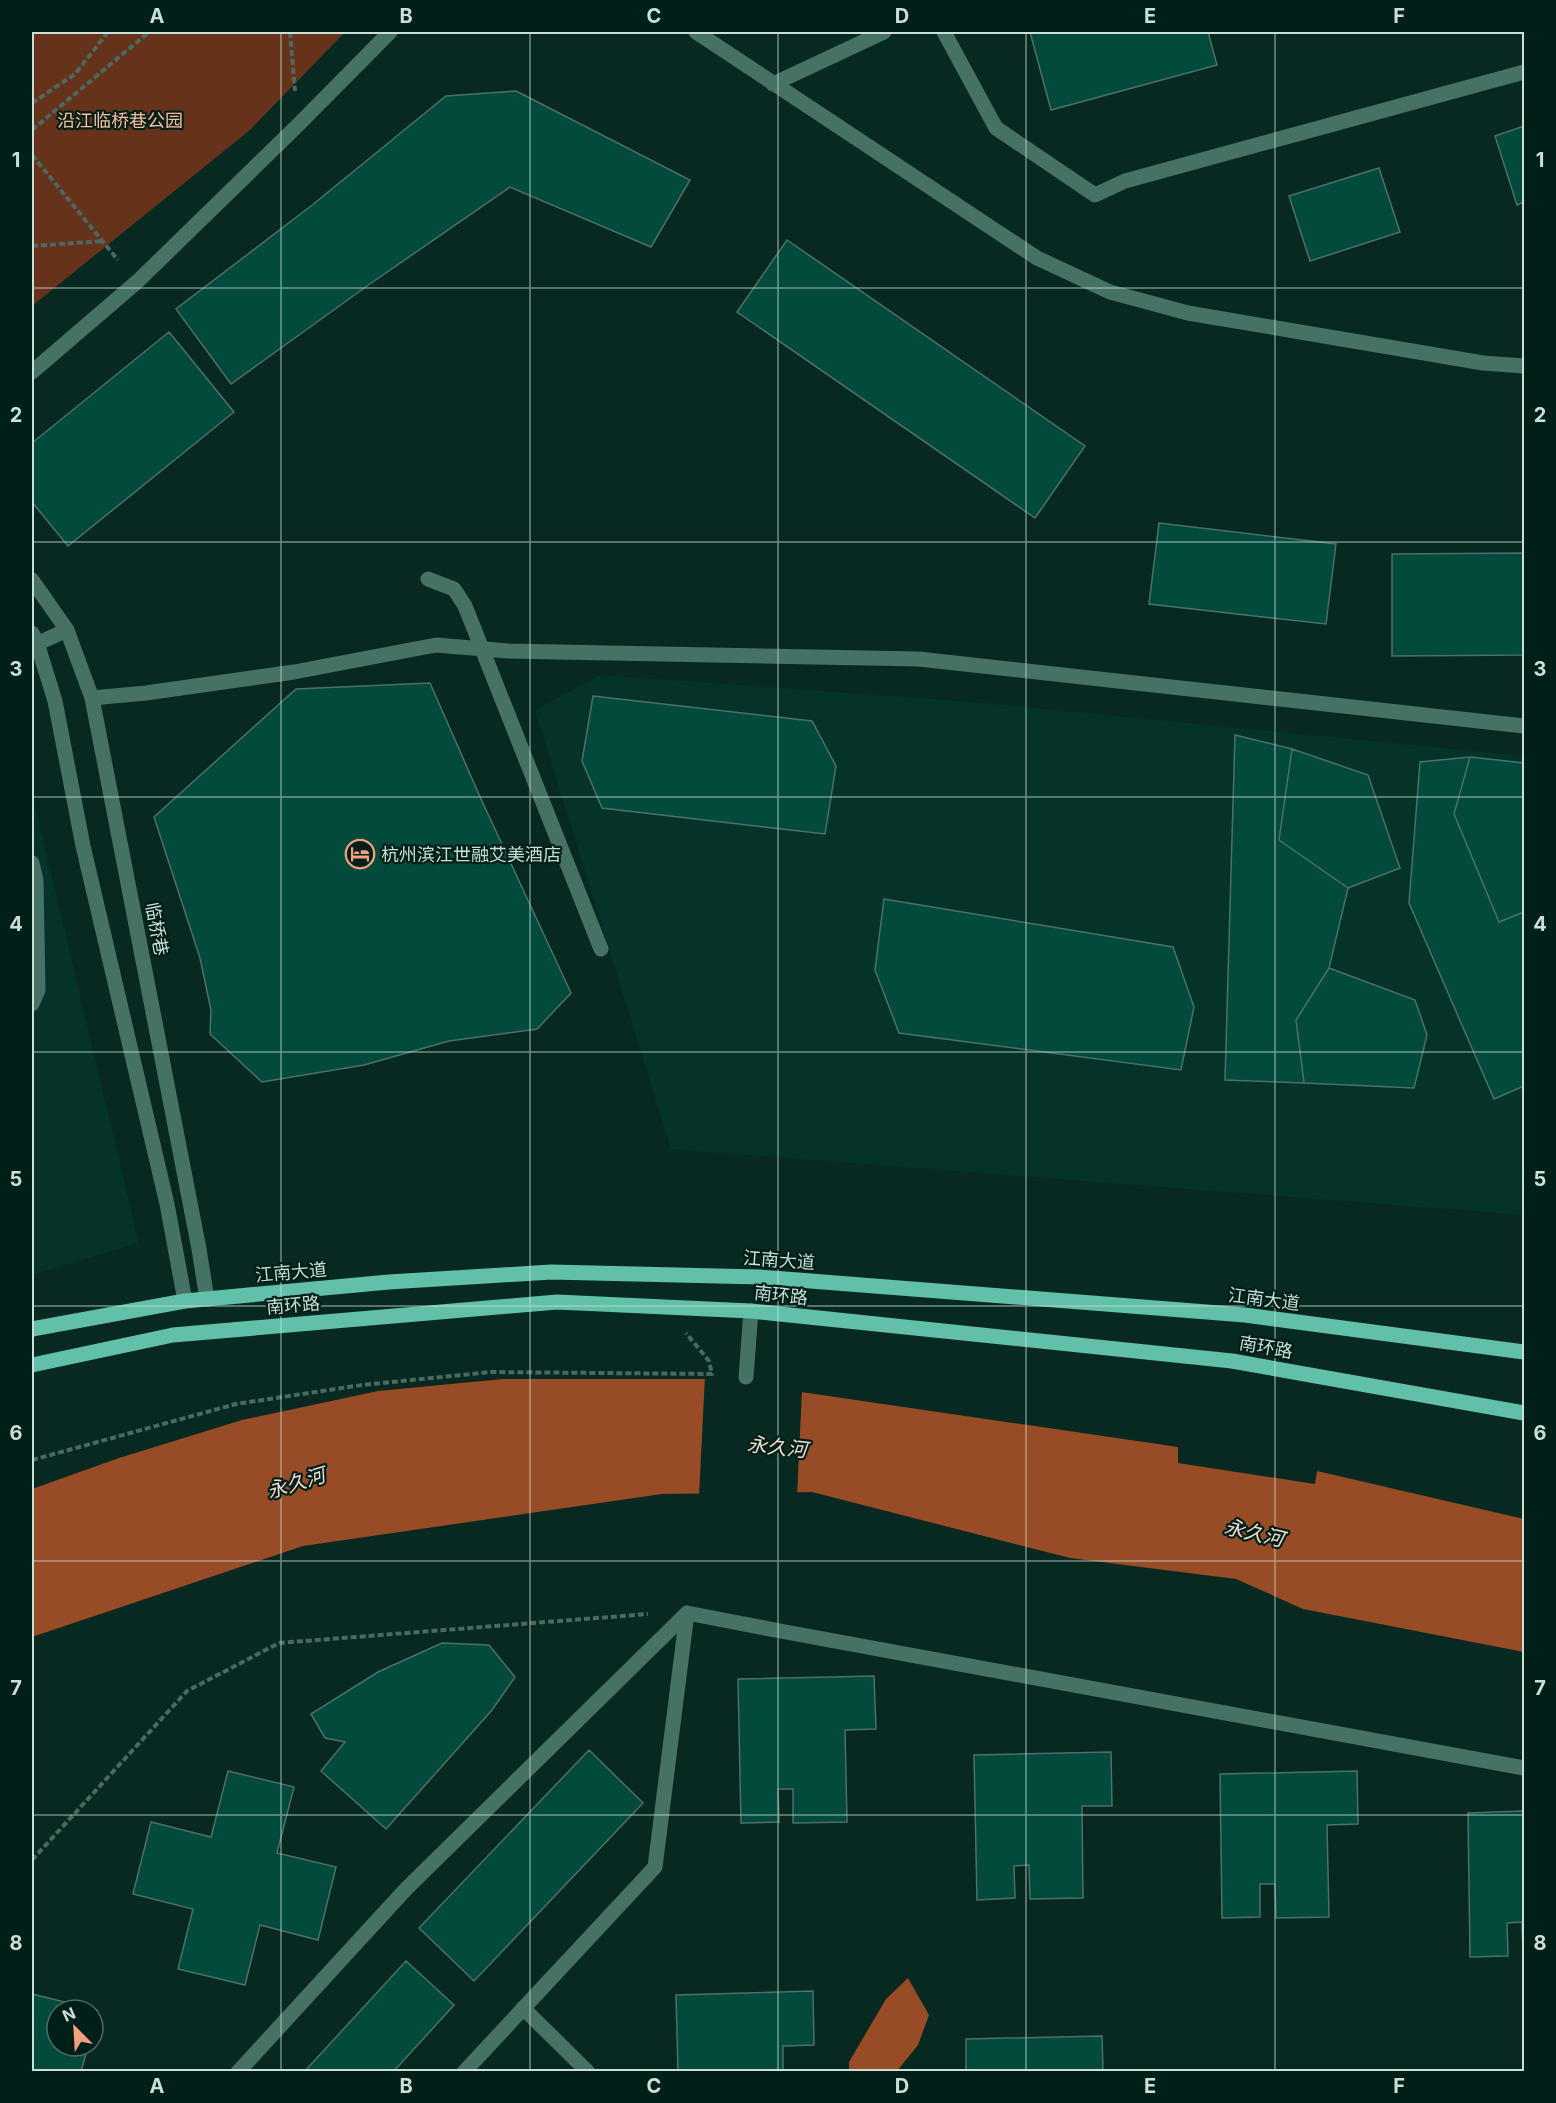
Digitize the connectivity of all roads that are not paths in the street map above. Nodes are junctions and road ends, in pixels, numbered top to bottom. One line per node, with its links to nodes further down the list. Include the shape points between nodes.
1 (390, 32): 8 (street, via 138,281)
2 (696, 32): 6 (street)
3 (884, 32): 6 (street)
4 (944, 32): 5 (street, via 996,128 1095,195 1125,181)
5 (1524, 72)
6 (773, 84): 7 (street, via 1037,258 1110,292 1188,313 1484,363)
7 (1524, 366)
8 (32, 372)
9 (428, 579): 13 (street, via 454,589)
10 (32, 580): 11 (street, 临桥巷)
11 (67, 630): 12 (street); 14 (street, 临桥巷)
12 (33, 640): 20 (street, via 56,701 83,846 167,1204)
13 (482, 650): 14 (street, via 436,645 294,672); 15 (street, via 919,659); 17 (street)
14 (92, 698): 19 (street, 临桥巷)
15 (1524, 726)
16 (32, 863): 18 (street, via 36,880 38,990)
17 (602, 949)
18 (32, 1004)
19 (207, 1299): 20 (main road, 江南大道); 23 (main road, 江南大道, via 551,1272 760,1277 1245,1315)
20 (185, 1301): 22 (main road, 江南大道)
21 (752, 1311): 24 (main road, 南环路, via 557,1302 173,1335); 25 (street); 26 (main road, 南环路, via 1232,1361)
22 (32, 1329)
23 (1524, 1352)
24 (32, 1365)
25 (746, 1377)
26 (1524, 1413)
27 (687, 1612): 28 (street); 29 (street, via 655,1867); 30 (street, via 406,1889)
28 (1524, 1768)
29 (523, 2008): 31 (street); 32 (street)
30 (238, 2072)
31 (464, 2072)
32 (588, 2072)

